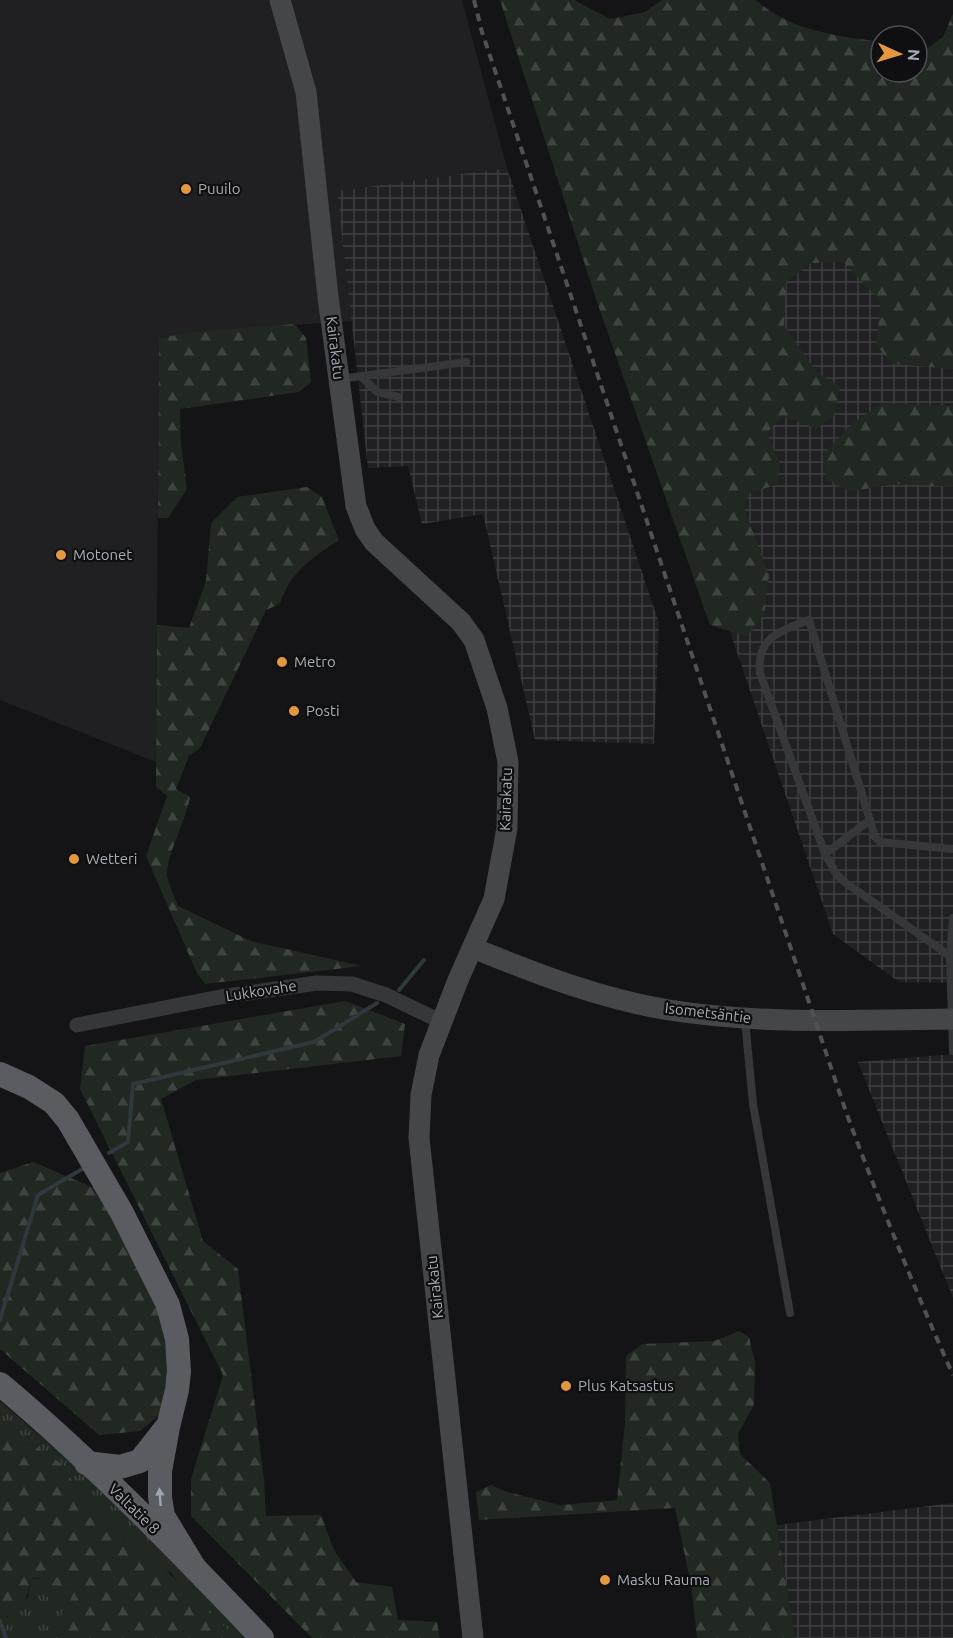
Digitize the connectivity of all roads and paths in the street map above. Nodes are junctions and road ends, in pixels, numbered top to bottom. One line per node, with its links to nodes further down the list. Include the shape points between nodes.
1 (280, 0): 4 (main road, Kairakatu, via 306,92)
2 (466, 362): 3 (lane)
3 (362, 376): 4 (lane); 5 (lane, via 377,392)
4 (339, 380): 10 (main road, Kairakatu, via 356,506 364,529 461,622 474,640 497,708 508,762 507,828 494,899)
5 (399, 398)
6 (870, 819): 7 (lane, via 880,842); 8 (lane); 8 (lane, via 809,620 778,632 762,650 760,673)
7 (953, 849)
8 (825, 854): 11 (lane, via 846,883)
9 (953, 918): 11 (lane)
10 (473, 948): 12 (main road, Isometsäntie, via 609,997 669,1010); 14 (main road, Kairakatu)
11 (950, 956): 13 (lane)
12 (744, 1018): 13 (main road, Isometsäntie, via 816,1022); 20 (lane, via 753,1104)
13 (952, 1019): 16 (lane)
14 (440, 1021): 15 (street, Lukkovahe, via 358,986 317,982); 26 (main road, Kairakatu, via 423,1085 419,1138)
15 (77, 1025)
16 (953, 1051)
17 (0, 1074): 19 (highway, via 54,1103)
18 (0, 1089): 19 (highway, via 34,1104)
19 (82, 1146): 22 (highway, via 122,1213 168,1305 177,1339 179,1371)
20 (790, 1313)
21 (6, 1389): 23 (highway, Valtatie 8)
22 (168, 1426): 23 (highway, via 140,1461 120,1467); 24 (highway, one-way to 22, via 163,1516 160,1471)
23 (86, 1462): 24 (highway, Valtatie 8)
24 (194, 1567): 25 (highway, Valtatie 8)
25 (262, 1638)
26 (473, 1638)

